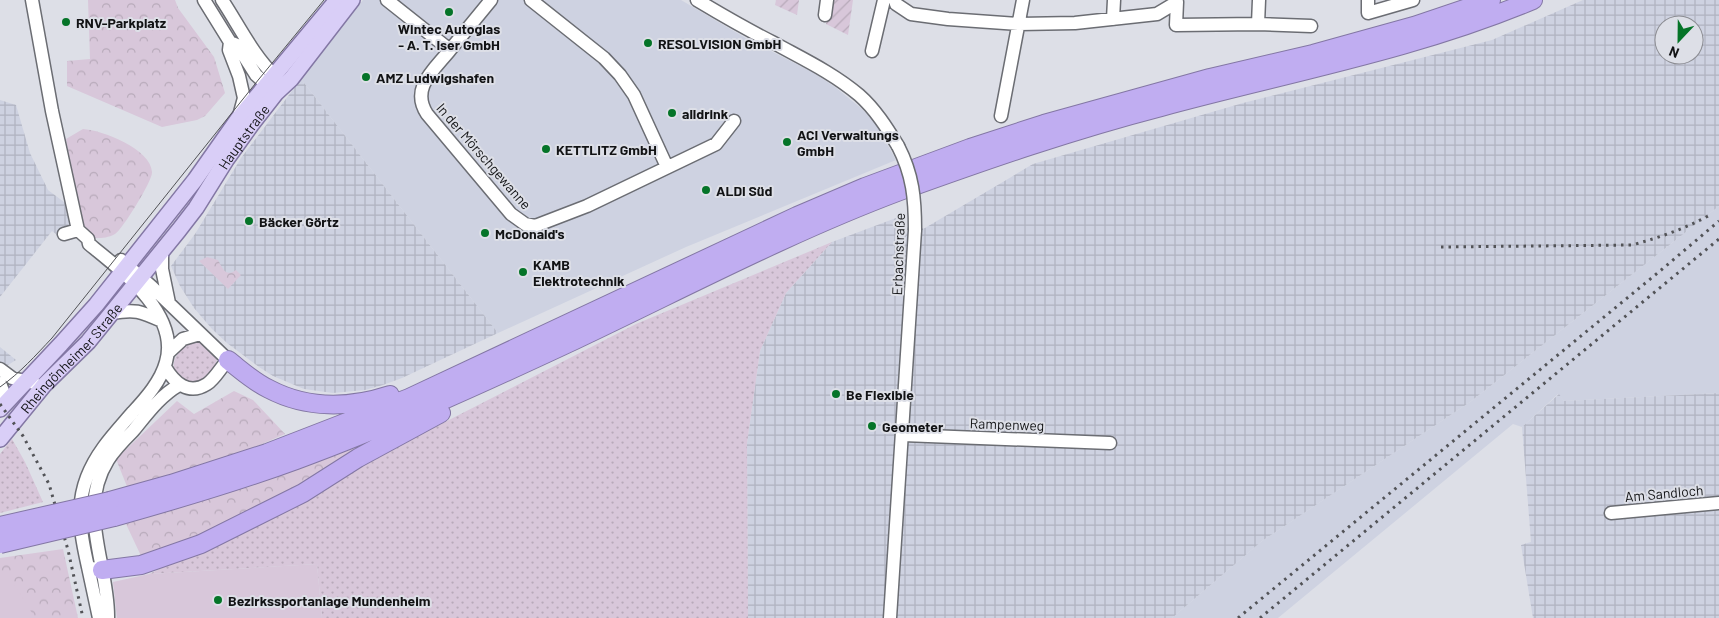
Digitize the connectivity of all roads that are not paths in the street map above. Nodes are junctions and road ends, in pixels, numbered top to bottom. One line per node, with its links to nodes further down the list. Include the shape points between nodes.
1 (32, 0): 34 (street)
2 (204, 0): 26 (street)
3 (222, 0): 29 (street, via 267,69)
4 (352, 0): 29 (main road, Hauptstraße, via 291,79)
5 (387, 0): 27 (street)
6 (491, 0): 27 (street, In der Mörschgewanne)
7 (531, 0): 33 (street, via 604,58 620,75 634,95)
8 (697, 0): 54 (street, Erbachstraße, bridge, via 845,84 874,111 898,146 911,178 915,230)
9 (827, 0): 21 (street)
10 (884, 0): 28 (street)
11 (895, 0): 23 (street, via 911,14)
12 (1023, 0): 23 (street)
13 (1114, 0): 22 (street)
14 (1259, 0): 24 (street)
15 (1368, 0): 16 (street, via 1368,13)
16 (1413, 0)
17 (1491, 0): 48 (highway, via 1414,26 1044,124 864,187)
18 (1533, 0): 52 (highway, via 1422,40 1159,107 1050,139 901,191 762,249)
19 (1177, 1): 22 (street, via 1157,14); 24 (street, via 1176,25)
20 (334, 3): 29 (main road, Hauptstraße)
21 (825, 15)
22 (1113, 19): 23 (street)
23 (1019, 24): 30 (street)
24 (1258, 24): 25 (street)
25 (1311, 26)
26 (230, 42): 29 (street, via 237,45 252,70); 31 (street, via 229,50 244,98)
27 (450, 50): 33 (street, In der Mörschgewanne, via 423,85 422,104 520,222 530,226 541,225)
28 (872, 51)
29 (273, 85): 31 (main road, Hauptstraße); 36 (main road, Hauptstraße, via 196,208)
30 (1001, 116)
31 (238, 119): 37 (main road, Hauptstraße, via 195,180)
32 (734, 121): 33 (street, In der Mörschgewanne, via 716,144)
33 (667, 167)
34 (78, 230): 35 (street); 37 (street, via 89,244)
35 (64, 234)
36 (162, 250): 38 (main road, Hauptstraße); 39 (street)
37 (125, 268): 38 (street); 47 (main road, Hauptstraße, via 79,325)
38 (137, 281): 39 (street); 40 (main road, Rheingönheimer Straße); 41 (street)
39 (169, 303): 42 (street)
40 (112, 313): 41 (street, via 135,310); 50 (main road, Rheingönheimer Straße, via 78,353)
41 (162, 321): 43 (street)
42 (200, 334): 43 (street, via 183,339); 44 (street)
43 (168, 352): 45 (street)
44 (228, 360): 48 (highway, via 270,390 325,405 356,404); 51 (street, via 208,384 195,389)
45 (165, 367): 51 (street); 62 (street, via 150,393 105,444 86,479 79,521)
46 (0, 369): 47 (street, via 12,378)
47 (27, 381): 50 (street); 53 (main road, Hauptstraße)
48 (444, 382): 58 (highway, via 290,445)
49 (0, 383): 53 (street)
50 (44, 385): 55 (main road, Rheingönheimer Straße)
51 (179, 385): 62 (street, via 166,393 104,468 94,510)
52 (460, 393): 58 (highway, via 300,459 194,494); 62 (highway, via 451,408 358,458 303,493 214,538 141,565)
53 (2, 407)
54 (903, 435): 56 (street, Rampenweg); 65 (street, Erbachstraße)
55 (0, 438)
56 (1110, 443)
57 (1719, 503): 59 (street, Am Sandloch)
58 (112, 509): 60 (highway, bridge); 61 (highway, bridge)
59 (1611, 513)
60 (0, 526)
61 (0, 544)
62 (95, 569): 63 (street); 64 (street)
63 (99, 618)
64 (108, 618)
65 (890, 618)

